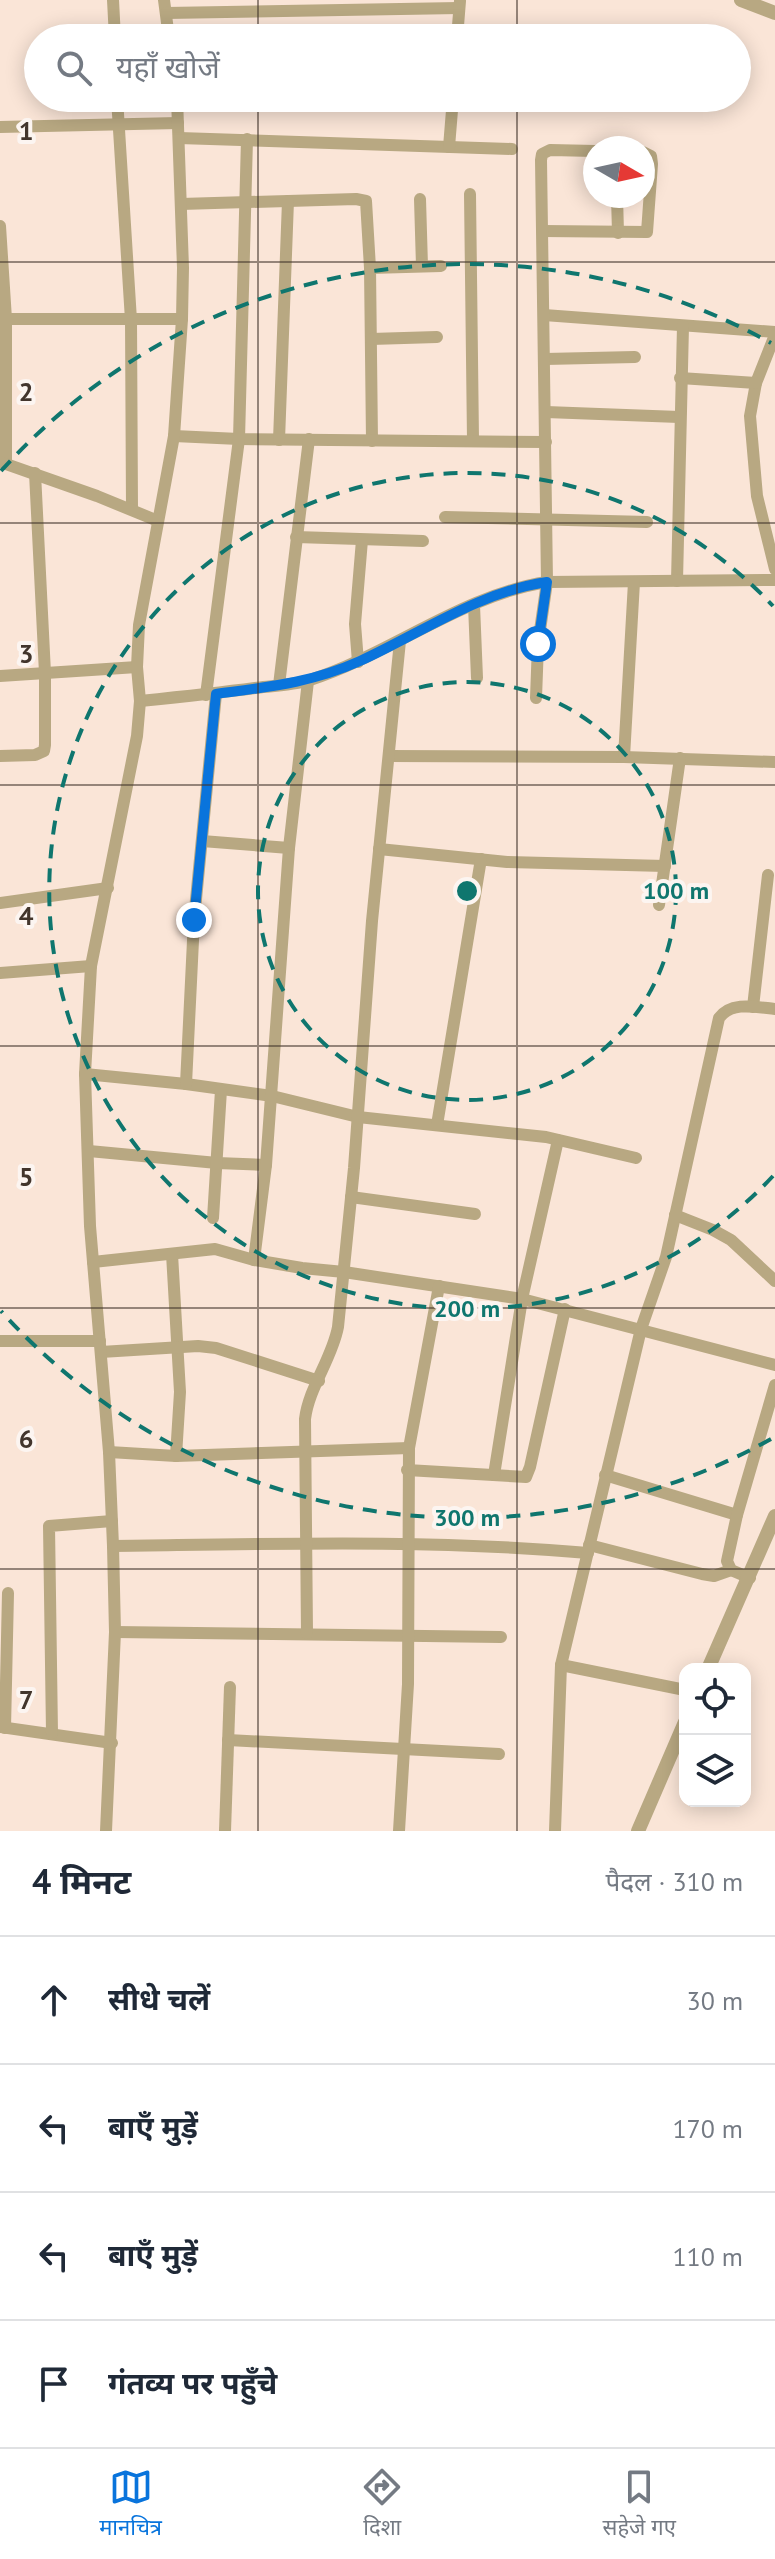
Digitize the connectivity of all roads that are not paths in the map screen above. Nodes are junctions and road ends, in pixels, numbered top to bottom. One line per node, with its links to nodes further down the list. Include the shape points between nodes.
1 (113, 0): 6 (street)
2 (741, 0): 5 (street)
3 (460, 4): 4 (street); 7 (street)
4 (165, 6)
5 (775, 13)
6 (114, 24)
7 (458, 24)
8 (118, 112): 12 (street)
9 (178, 112): 11 (street)
10 (452, 112): 16 (street)
11 (178, 123): 12 (street); 14 (street)
12 (118, 125): 13 (street); 35 (street)
13 (0, 127)
14 (179, 138): 15 (street); 22 (street)
15 (247, 139): 16 (street); 23 (street)
16 (449, 147): 17 (street)
17 (512, 149)
18 (583, 151): 27 (street, via 542,154)
19 (470, 194): 50 (street)
20 (420, 199): 29 (street)
21 (288, 201): 23 (street); 31 (street, via 366,201); 49 (street)
22 (181, 204): 23 (street); 34 (street)
23 (246, 204): 47 (street)
24 (617, 208): 28 (street)
25 (650, 208): 28 (street, via 645,234)
26 (0, 226): 33 (street)
27 (543, 231): 28 (street); 32 (street)
28 (618, 233)
29 (422, 266): 30 (street); 31 (street)
30 (441, 266)
31 (370, 268): 39 (street)
32 (544, 315): 36 (street); 41 (street)
33 (3, 319): 35 (street); 53 (street)
34 (182, 319): 35 (street); 46 (street)
35 (131, 320): 55 (street)
36 (683, 326): 37 (street); 42 (street)
37 (775, 334): 43 (street)
38 (437, 337): 39 (street)
39 (371, 339): 51 (street)
40 (635, 357): 41 (street)
41 (545, 359): 44 (street)
42 (680, 378): 43 (street); 45 (street)
43 (756, 383): 63 (street, via 750,416 757,496)
44 (546, 412): 45 (street); 52 (street)
45 (679, 417): 65 (street)
46 (174, 436): 47 (street); 58 (street)
47 (239, 439): 49 (street); 77 (street)
48 (309, 439): 49 (street); 51 (street); 60 (street)
49 (279, 440)
50 (473, 440): 51 (street); 52 (street)
51 (372, 441)
52 (546, 442): 57 (street)
53 (3, 463): 54 (street)
54 (35, 473): 55 (street); 72 (street)
55 (132, 509): 58 (street)
56 (445, 517): 57 (street)
57 (547, 518): 59 (street); 66 (street)
58 (158, 521): 71 (street)
59 (647, 522)
60 (296, 537): 61 (street); 76 (street)
61 (362, 540): 62 (street); 70 (street, via 355,616)
62 (423, 541)
63 (775, 569)
64 (775, 580): 65 (street)
65 (677, 581): 67 (street)
66 (547, 582): 67 (street); 68 (street); 78 (street)
67 (634, 582): 82 (street)
68 (474, 605): 69 (street); 74 (street)
69 (400, 641): 70 (street); 81 (street)
70 (358, 662): 75 (street)
71 (137, 667): 72 (street); 79 (street)
72 (45, 673): 73 (street); 80 (street, via 44,751)
73 (0, 676)
74 (477, 678)
75 (308, 681): 76 (street); 86 (street)
76 (279, 685): 77 (street)
77 (211, 694): 79 (street); 85 (street)
78 (536, 698)
79 (140, 701): 91 (street)
80 (0, 756)
81 (389, 756): 82 (street); 87 (street)
82 (624, 757): 83 (street)
83 (680, 758): 84 (street); 89 (street)
84 (775, 762)
85 (202, 841): 86 (street); 99 (street)
86 (289, 848): 101 (street)
87 (379, 849): 88 (street); 102 (street)
88 (481, 859): 89 (street); 103 (street)
89 (665, 866): 93 (street)
90 (768, 875): 96 (street)
91 (108, 888): 92 (street); 94 (street)
92 (0, 903)
93 (659, 905)
94 (91, 966): 95 (street); 98 (street)
95 (0, 973)
96 (753, 1007): 97 (street); 111 (street, via 728,1009 719,1018)
97 (775, 1009)
98 (85, 1074): 99 (street); 105 (street)
99 (186, 1084): 100 (street)
100 (221, 1090): 101 (street); 107 (street)
101 (272, 1096): 102 (street); 108 (street)
102 (358, 1117): 103 (street); 109 (street)
103 (437, 1125): 104 (street)
104 (558, 1140): 106 (street); 119 (street)
105 (89, 1151): 107 (street); 115 (street)
106 (636, 1158)
107 (217, 1163): 108 (street); 112 (street)
108 (266, 1165): 114 (street)
109 (351, 1197): 110 (street); 116 (street)
110 (475, 1214)
111 (675, 1215): 117 (street, via 731,1240); 121 (street)
112 (213, 1218)
113 (172, 1254): 114 (street, via 215,1249); 115 (street); 124 (street)
114 (254, 1260): 116 (street)
115 (93, 1262): 123 (street)
116 (344, 1272): 118 (street); 126 (street, via 336,1338)
117 (775, 1281)
118 (439, 1286): 119 (street); 128 (street)
119 (522, 1299): 120 (street); 133 (street)
120 (565, 1309): 121 (street); 133 (street, via 529,1473)
121 (641, 1329): 125 (street); 134 (street)
122 (0, 1341): 123 (street)
123 (100, 1346): 124 (street); 129 (street)
124 (177, 1347): 126 (street, via 216,1348); 131 (street)
125 (775, 1365)
126 (319, 1381): 130 (street, via 306,1411)
127 (775, 1385): 135 (street)
128 (409, 1448): 130 (street); 132 (street)
129 (109, 1452): 131 (street); 137 (street)
130 (304, 1453): 131 (street); 138 (street)
131 (176, 1456)
132 (407, 1470): 133 (street); 139 (street)
133 (494, 1475)
134 (605, 1475): 135 (street); 141 (street)
135 (737, 1515): 142 (street, via 727,1561)
136 (775, 1516): 143 (street)
137 (112, 1521): 140 (street); 154 (street, via 49,1526)
138 (306, 1543): 139 (street); 140 (street); 146 (street)
139 (410, 1544): 141 (street); 147 (street)
140 (113, 1546): 145 (street)
141 (589, 1549): 142 (street, via 714,1576); 150 (street)
142 (731, 1570): 143 (street)
143 (750, 1578): 149 (street)
144 (8, 1593): 153 (street)
145 (115, 1632): 146 (street); 157 (street)
146 (307, 1633): 147 (street)
147 (408, 1636): 148 (street); 158 (street)
148 (501, 1637)
149 (711, 1663)
150 (561, 1665): 152 (street); 163 (street)
151 (230, 1687): 156 (street)
152 (679, 1689)
153 (3, 1727): 154 (street)
154 (52, 1733): 157 (street)
155 (679, 1735): 164 (street)
156 (228, 1740): 158 (street); 161 (street)
157 (112, 1743): 160 (street)
158 (404, 1749): 159 (street); 162 (street)
159 (499, 1754)
160 (106, 1831)
161 (225, 1831)
162 (399, 1831)
163 (555, 1831)
164 (638, 1831)

